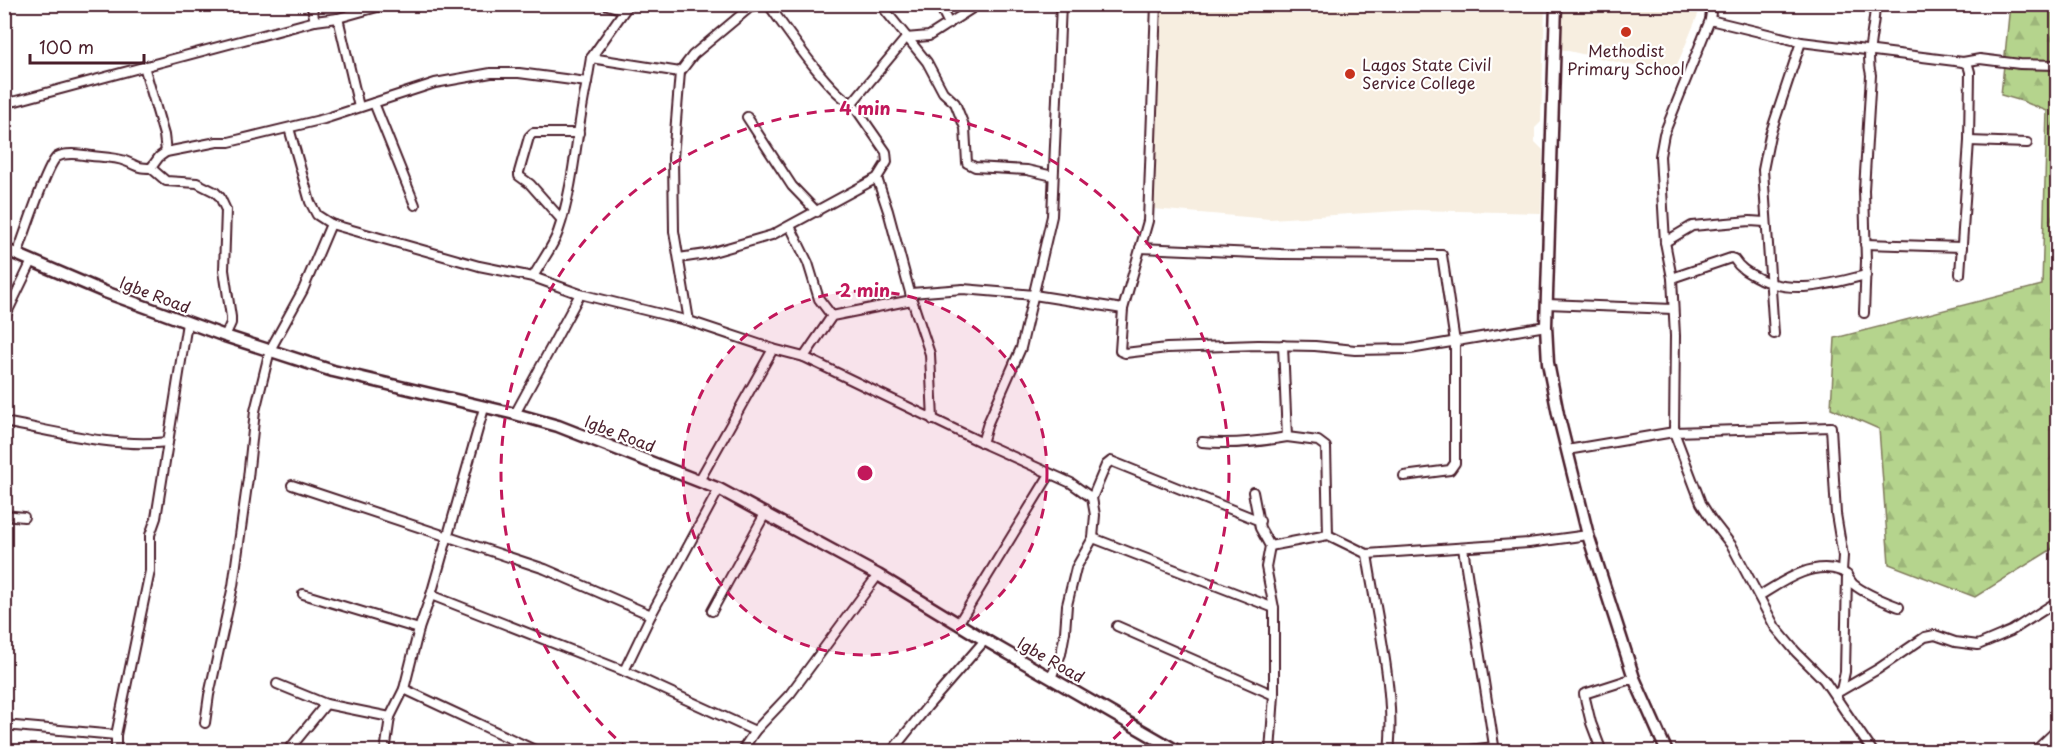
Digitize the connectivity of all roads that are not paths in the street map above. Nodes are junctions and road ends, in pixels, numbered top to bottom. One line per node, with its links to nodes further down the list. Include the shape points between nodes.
1 (311, 4): 17 (street)
2 (388, 4): 15 (street)
3 (604, 4): 14 (street)
4 (754, 4): 26 (street)
5 (768, 4): 30 (street, via 830,86)
6 (880, 4): 19 (street)
7 (939, 4): 18 (street)
8 (978, 4): 18 (street)
9 (1061, 4): 39 (street)
10 (1156, 4): 49 (street, via 1148,221)
11 (1556, 4): 63 (street)
12 (1712, 4): 16 (street)
13 (1875, 4): 21 (street)
14 (626, 7): 22 (street)
15 (338, 18): 17 (street); 31 (street)
16 (1710, 20): 20 (street); 47 (street, via 1664,134 1660,156)
17 (315, 21): 25 (street)
18 (949, 24): 19 (street, via 929,36)
19 (906, 38): 30 (street); 39 (street, via 955,103 965,128 967,163)
20 (1801, 42): 21 (street); 44 (street, via 1764,157)
21 (1870, 51): 23 (street); 48 (street, via 1870,112 1863,190)
22 (591, 58): 26 (street); 27 (street)
23 (1963, 62): 24 (street, via 1980,59); 35 (street, via 1970,72)
24 (2058, 64)
25 (144, 66): 28 (street); 37 (street)
26 (680, 72): 53 (street, via 673,158 674,231)
27 (587, 82): 29 (street, via 491,73 435,83); 34 (street)
28 (4, 102)
29 (374, 103): 31 (street); 41 (street)
30 (852, 103): 40 (street, via 886,152 887,162)
31 (359, 107): 33 (street)
32 (747, 117): 42 (street, via 792,186)
33 (289, 128): 37 (street); 45 (street, via 309,202 317,215)
34 (579, 133): 43 (street); 43 (street, via 532,133 519,172)
35 (1969, 141): 36 (street); 50 (street)
36 (2027, 144)
37 (166, 152): 38 (street)
38 (151, 168): 52 (street, via 137,168 125,160 75,154 56,158); 73 (street, via 166,181 197,183 223,201 224,270 231,317)
39 (1053, 176): 61 (street, via 1052,216)
40 (877, 178): 42 (street); 62 (street)
41 (415, 206)
42 (817, 212): 46 (street)
43 (561, 219): 57 (street, via 558,233)
44 (1765, 222): 47 (street, via 1692,226); 59 (street)
45 (331, 224): 57 (street, via 478,266); 77 (street, via 303,290)
46 (790, 226): 53 (street, via 772,235); 67 (street, via 808,263 819,299)
47 (1665, 242): 58 (street)
48 (1865, 244): 50 (street); 56 (street)
49 (1140, 248): 64 (street); 74 (street, via 1442,255)
50 (1962, 248): 55 (street)
51 (4, 249): 52 (street, Igbe Road)
52 (17, 255): 54 (street, Igbe Road)
53 (679, 258): 69 (street)
54 (32, 261): 68 (street); 70 (street, Igbe Road)
55 (1960, 274)
56 (1866, 275): 59 (street, via 1801,288); 66 (street)
57 (533, 277): 60 (street)
58 (1672, 278): 59 (street, via 1731,258 1741,269); 65 (street)
59 (1772, 285): 72 (street)
60 (580, 294): 69 (street); 80 (street)
61 (1034, 295): 62 (street, via 963,289); 64 (street); 87 (street, via 1021,348)
62 (911, 296): 67 (street); 81 (street, via 930,354)
63 (1547, 304): 65 (street); 71 (street)
64 (1123, 309): 75 (street, via 1119,347 1125,353)
65 (1673, 309): 83 (street)
66 (1864, 313)
67 (832, 316): 78 (street)
68 (4, 319)
69 (689, 321): 76 (street)
70 (187, 323): 73 (street, Igbe Road); 85 (street)
71 (1546, 326): 74 (street); 88 (street, via 1548,363)
72 (1774, 334)
73 (225, 336): 77 (street, Igbe Road)
74 (1455, 342): 75 (street, via 1410,349 1355,350); 90 (street, via 1455,463 1450,470)
75 (1283, 345): 84 (street)
76 (773, 349): 78 (street); 91 (street)
77 (270, 350): 79 (street, Igbe Road, via 333,371); 130 (street, via 255,411 233,586)
78 (804, 357): 81 (street)
79 (484, 408): 80 (street, Igbe Road); 102 (street)
80 (515, 414): 91 (street, Igbe Road, via 558,426)
81 (933, 420): 87 (street)
82 (4, 422): 85 (street, via 120,443)
83 (1674, 432): 88 (street); 107 (street, via 1831,428 1836,514); 111 (street, via 1701,503 1732,546)
84 (1287, 437): 86 (street, via 1250,443); 100 (street, via 1318,441 1326,447)
85 (168, 442): 134 (street, via 150,535 150,570)
86 (1202, 442)
87 (982, 443): 89 (street)
88 (1567, 450): 101 (street)
89 (1050, 474): 95 (street); 117 (street)
90 (1404, 476)
91 (699, 481): 93 (street, Igbe Road)
92 (292, 485): 102 (street)
93 (719, 489): 96 (street, Igbe Road); 116 (street)
94 (1254, 492): 99 (street)
95 (1092, 498): 99 (street, via 1111,461); 103 (street)
96 (766, 512): 108 (street, Igbe Road); 115 (street)
97 (4, 515): 98 (street)
98 (24, 517)
99 (1260, 522): 104 (street, via 1262,535)
100 (1328, 535): 104 (street); 106 (street)
101 (1588, 535): 105 (street); 123 (street)
102 (447, 536): 110 (street); 116 (street, via 545,569)
103 (1093, 538): 114 (street); 122 (street, via 1076,568 1061,654)
104 (1270, 546): 114 (street, via 1266,567)
105 (1463, 548): 106 (street); 135 (street)
106 (1367, 554): 144 (street, via 1388,681)
107 (1845, 573): 111 (street, via 1809,570); 113 (street, via 1853,584); 126 (street, via 1845,672)
108 (878, 575): 117 (street, Igbe Road); 133 (street, via 790,694)
109 (303, 594): 119 (street)
110 (431, 595): 119 (street); 121 (street)
111 (1759, 596): 126 (street, via 1775,627)
112 (2058, 601): 126 (street, via 2011,631 1978,645 1935,635 1925,637)
113 (1899, 607)
114 (1274, 608): 127 (street)
115 (712, 611)
116 (651, 615): 121 (street)
117 (958, 624): 120 (street, Igbe Road)
118 (1116, 626): 127 (street)
119 (419, 629): 125 (street)
120 (985, 640): 122 (street, Igbe Road); 136 (street)
121 (624, 672): 133 (street)
122 (1051, 678): 142 (street, Igbe Road)
123 (1634, 678): 146 (street, via 1584,694); 147 (street)
124 (277, 684): 128 (street)
125 (404, 689): 129 (street); 140 (street)
126 (1838, 692): 148 (street)
127 (1274, 695): 143 (street)
128 (326, 704): 129 (street); 138 (street)
129 (390, 717): 139 (street)
130 (205, 723)
131 (4, 725): 134 (street)
132 (2058, 729): 149 (street)
133 (755, 731): 141 (street)
134 (116, 735): 137 (street)
135 (1495, 749): 145 (street)
136 (892, 751)
137 (116, 752)
138 (287, 752)
139 (385, 752)
140 (539, 752)
141 (741, 752)
142 (1179, 752)
143 (1270, 752)
144 (1389, 752)
145 (1452, 752)
146 (1602, 752)
147 (1667, 752)
148 (1873, 752)
149 (2034, 752)

